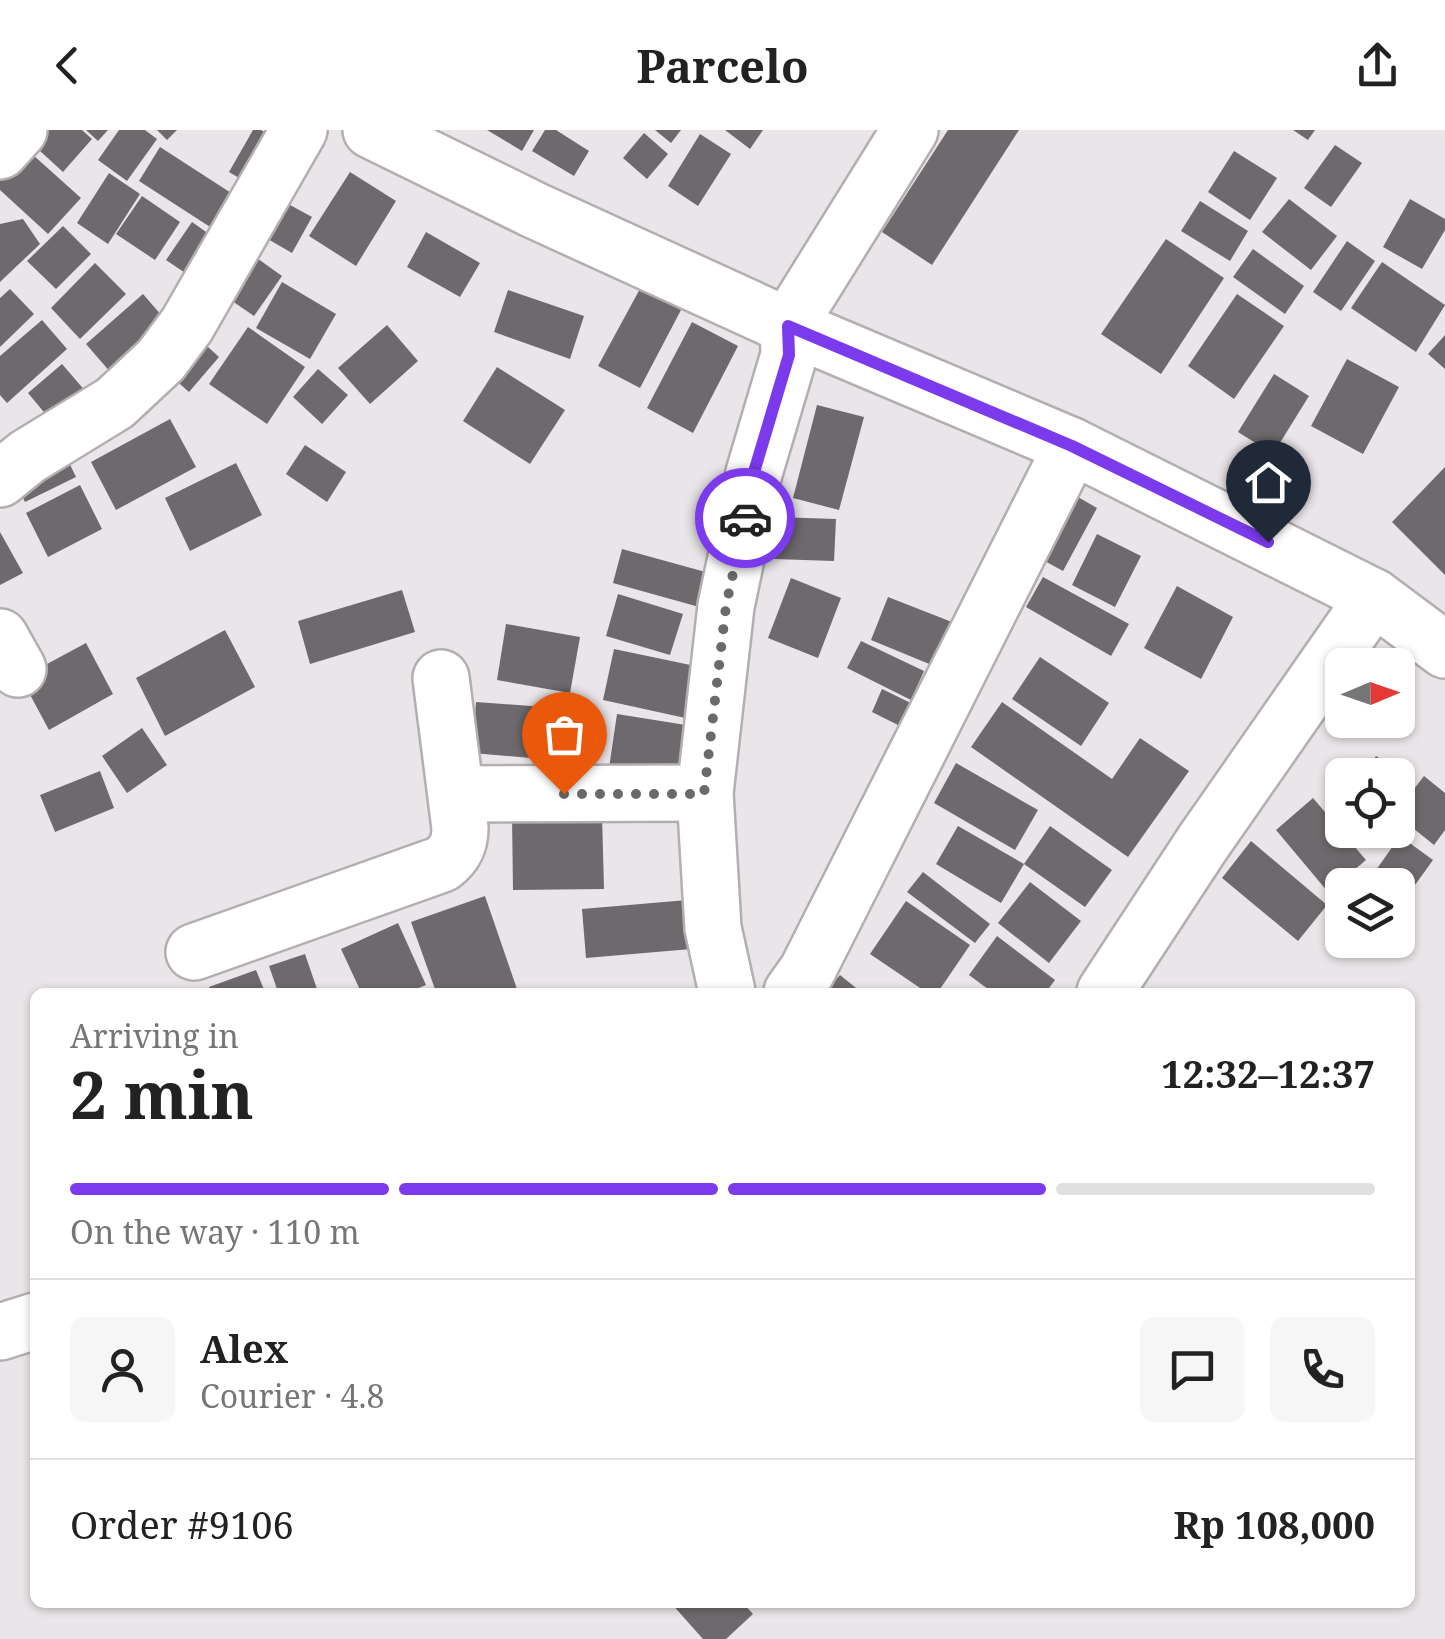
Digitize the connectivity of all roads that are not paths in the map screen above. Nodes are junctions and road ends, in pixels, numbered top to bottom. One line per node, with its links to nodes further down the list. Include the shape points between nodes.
1 (19, 130): 5 (street)
2 (299, 130): 8 (street, via 161,360 115,403)
3 (371, 130): 6 (street)
4 (910, 130): 6 (street)
5 (0, 151)
6 (788, 326): 7 (street); 13 (street, via 789,355 754,472 726,606)
7 (1072, 446): 9 (street); 16 (street)
8 (0, 479)
9 (1374, 597): 10 (street); 17 (street)
10 (1445, 650)
11 (440, 678): 12 (street)
12 (458, 794): 13 (street); 14 (street, via 460,838 442,864)
13 (704, 794): 15 (street, via 713,928)
14 (194, 952)
15 (726, 988)
16 (795, 988)
17 (1108, 988)
18 (30, 1323): 19 (street)
19 (0, 1332)

